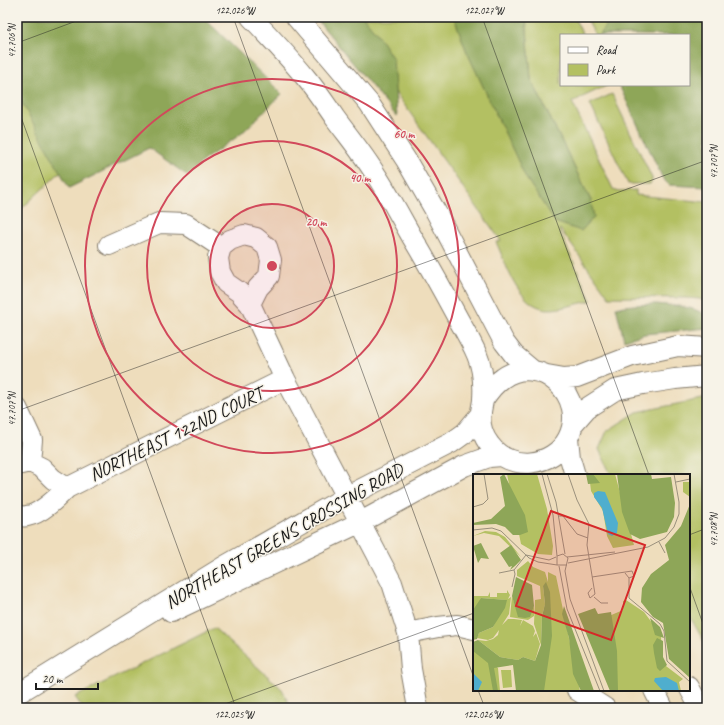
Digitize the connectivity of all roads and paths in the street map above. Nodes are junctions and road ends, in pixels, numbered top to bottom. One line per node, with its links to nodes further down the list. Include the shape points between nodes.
1 (252, 17): 11 (street, via 307,80 376,175 431,268 477,356 482,371)
2 (296, 17): 7 (street, via 369,102 436,212 504,342 514,355)
3 (109, 244): 4 (street, via 159,223 186,224)
4 (221, 247): 5 (street, via 218,258 220,272 226,283 240,292); 5 (street, via 230,240 244,235 256,238 267,247 271,260 269,276 258,288)
5 (250, 304): 9 (street)
6 (707, 348): 7 (street, via 678,346 632,356 577,377 564,378)
7 (540, 373): 11 (street, via 518,371 504,376 492,386); 12 (street, via 559,384 568,395 573,409)
8 (707, 376): 12 (street, via 615,390 586,408)
9 (285, 379): 17 (street, NORTHEAST 122ND COURT); 18 (street)
10 (17, 408): 14 (street, via 32,440)
11 (482, 408): 13 (street, via 482,431 487,441); 18 (street, NORTHEAST GREENS CROSSING ROAD, via 464,433 451,443)
12 (570, 431): 13 (street, via 560,450 548,458 532,463); 16 (street, via 570,458)
13 (509, 459): 15 (street); 20 (street, NORTHEAST GREENS CROSSING ROAD, via 489,457 464,466)
14 (24, 464): 17 (street, NORTHEAST 122ND COURT, via 42,468)
15 (532, 474)
16 (576, 474)
17 (67, 488): 19 (street, NORTHEAST 122ND COURT, via 43,509 28,516)
18 (346, 497): 20 (street); 23 (street, NORTHEAST GREENS CROSSING ROAD, via 223,567)
19 (17, 515)
20 (359, 523): 22 (street, via 392,583); 23 (street, NORTHEAST GREENS CROSSING ROAD)
21 (473, 629): 22 (street, via 438,627)
22 (408, 633): 27 (street)
23 (84, 653): 26 (street, NORTHEAST GREENS CROSSING ROAD)
24 (690, 689): 29 (street)
25 (579, 691): 28 (street)
26 (17, 694)
27 (418, 708)
28 (605, 708)
29 (700, 708)

